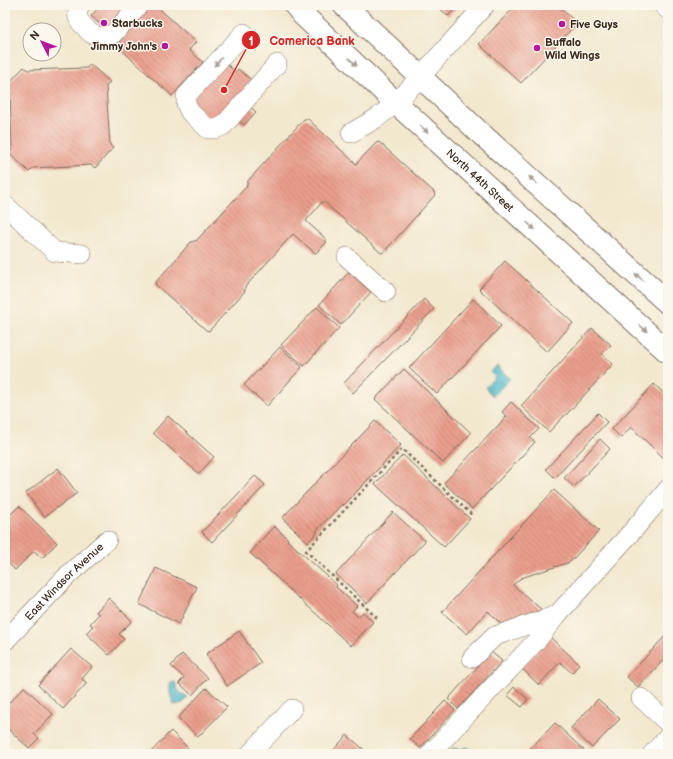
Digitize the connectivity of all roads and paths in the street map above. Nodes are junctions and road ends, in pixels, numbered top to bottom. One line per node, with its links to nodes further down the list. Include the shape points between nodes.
1 (80, 5): 2 (street, via 80,23 92,35 101,36 113,34)
2 (139, 5)
3 (295, 5): 11 (main road, North 44th Street, one-way to 11)
4 (344, 5): 10 (main road)
5 (485, 5): 10 (street)
6 (663, 5): 7 (street)
7 (668, 10)
8 (244, 33): 9 (street, one-way to 9, via 186,96 190,112 208,129 215,130 223,126)
9 (282, 68)
10 (420, 77): 11 (street); 17 (main road, one-way to 10)
11 (396, 103): 12 (street); 18 (main road, North 44th Street, one-way to 18)
12 (351, 133)
13 (5, 205): 14 (street, via 56,252)
14 (82, 254)
15 (347, 257): 16 (street)
16 (386, 292)
17 (668, 303)
18 (668, 352)
19 (668, 489): 22 (street)
20 (474, 516): 23 (path, via 402,448 306,550)
21 (107, 540): 24 (street, East Windsor Avenue, via 68,575)
22 (558, 615): 25 (street, via 495,636); 31 (street)
23 (377, 618)
24 (5, 641)
25 (472, 658)
26 (641, 698): 28 (street)
27 (292, 709): 30 (street)
28 (668, 723)
29 (668, 736): 32 (street)
30 (250, 754)
31 (430, 754)
32 (652, 754)

